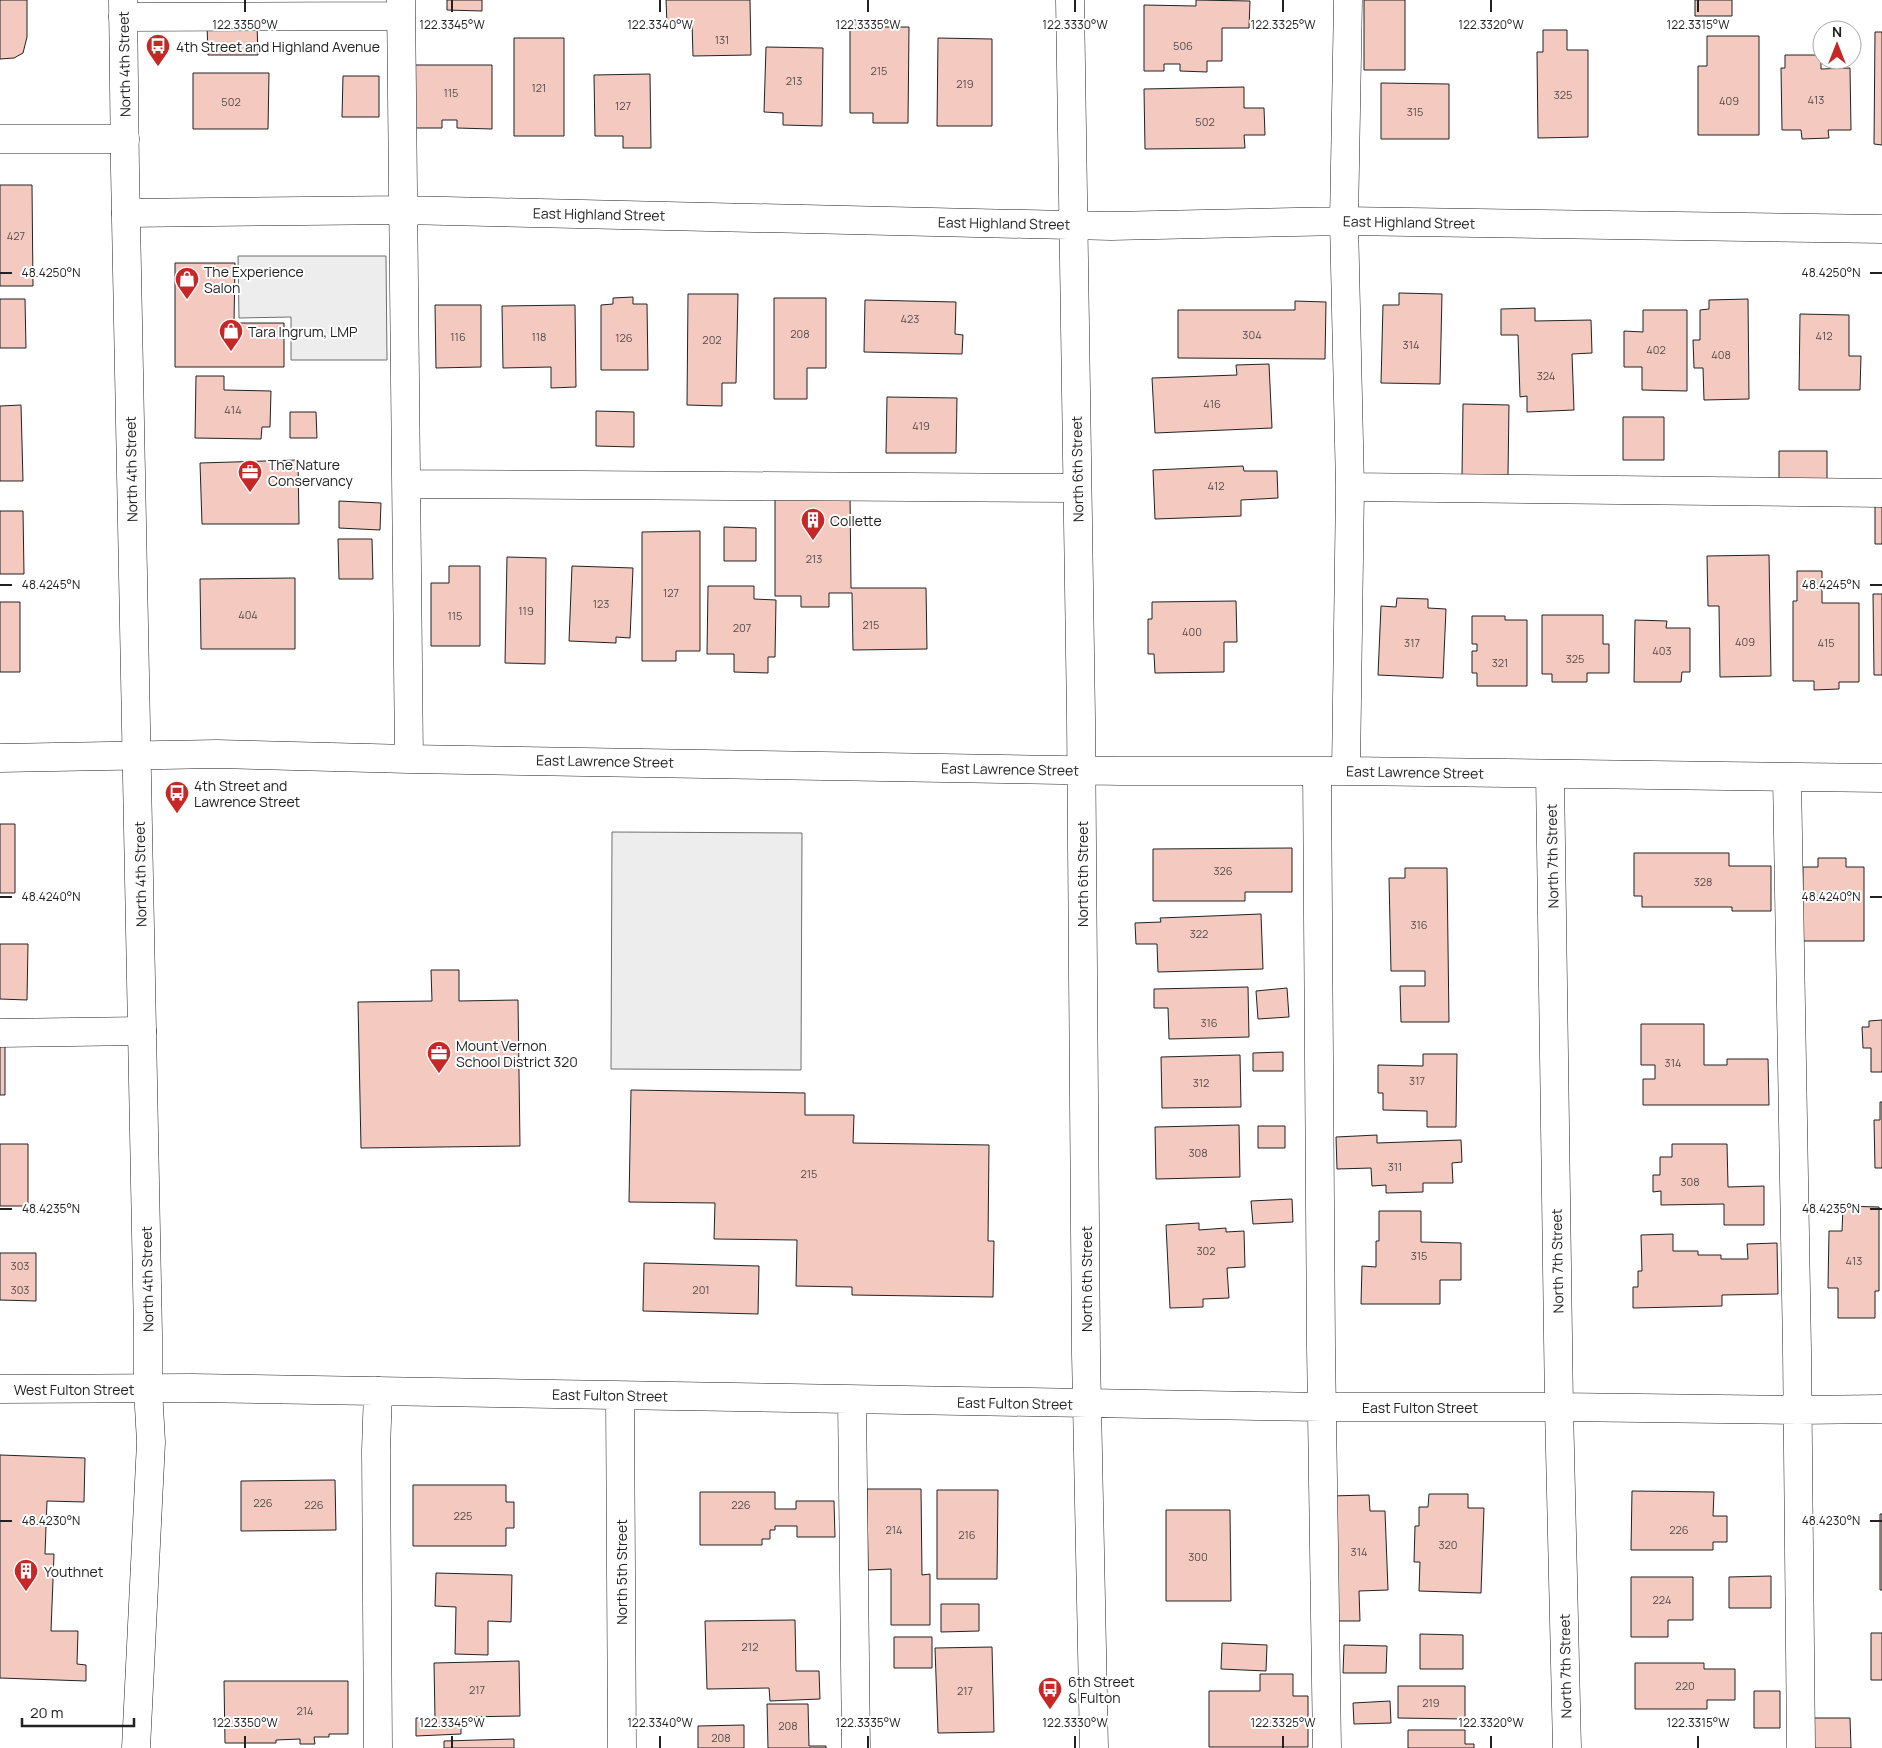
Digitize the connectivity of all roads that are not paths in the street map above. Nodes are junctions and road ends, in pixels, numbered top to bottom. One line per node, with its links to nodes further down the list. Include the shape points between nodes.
1 (1070, 0): 10 (street, North 6th Street)
2 (1348, 0): 9 (street)
3 (401, 8): 4 (street); 7 (street)
4 (123, 9): 6 (street, North 4th Street)
5 (0, 139): 6 (street)
6 (125, 139): 8 (street, North 4th Street)
7 (403, 210): 8 (street, East Highland Street); 10 (street, East Highland Street); 12 (street)
8 (126, 212): 16 (street, North 4th Street)
9 (1344, 221): 10 (street, East Highland Street); 11 (street, East Highland Street); 13 (street)
10 (1073, 225): 14 (street, North 6th Street)
11 (1882, 229)
12 (407, 484): 14 (street); 18 (street)
13 (1350, 487): 15 (street); 21 (street)
14 (1077, 488): 19 (street, North 6th Street)
15 (1882, 493)
16 (138, 755): 17 (street, East Lawrence Street); 18 (street, East Lawrence Street); 25 (street, North 4th Street)
17 (0, 758)
18 (409, 759): 19 (street, East Lawrence Street)
19 (1082, 770): 20 (street, East Lawrence Street); 32 (street, North 6th Street)
20 (1317, 771): 21 (street, East Lawrence Street); 33 (street)
21 (1346, 771): 22 (street, East Lawrence Street)
22 (1550, 774): 23 (street, East Lawrence Street); 34 (street, North 7th Street)
23 (1787, 777): 24 (street, East Lawrence Street); 36 (street)
24 (1882, 778)
25 (142, 1031): 26 (street); 28 (street, North 4th Street)
26 (0, 1034)
27 (0, 1389): 28 (street, West Fulton Street)
28 (148, 1389): 29 (street, East Fulton Street); 37 (street, North 4th Street, via 151,1442)
29 (378, 1391): 30 (street, East Fulton Street); 38 (street)
30 (620, 1396): 31 (street, East Fulton Street); 39 (street, North 5th Street)
31 (852, 1400): 32 (street, East Fulton Street); 40 (street)
32 (1087, 1404): 33 (street, East Fulton Street); 41 (street, North 6th Street)
33 (1322, 1407): 34 (street, East Fulton Street); 42 (street)
34 (1559, 1407): 36 (street, East Fulton Street); 43 (street, North 7th Street)
35 (1882, 1409): 36 (street, East Fulton Street)
36 (1798, 1410): 44 (street)
37 (136, 1748)
38 (378, 1748)
39 (622, 1748)
40 (856, 1748)
41 (1094, 1748)
42 (1327, 1748)
43 (1567, 1748)
44 (1801, 1748)

